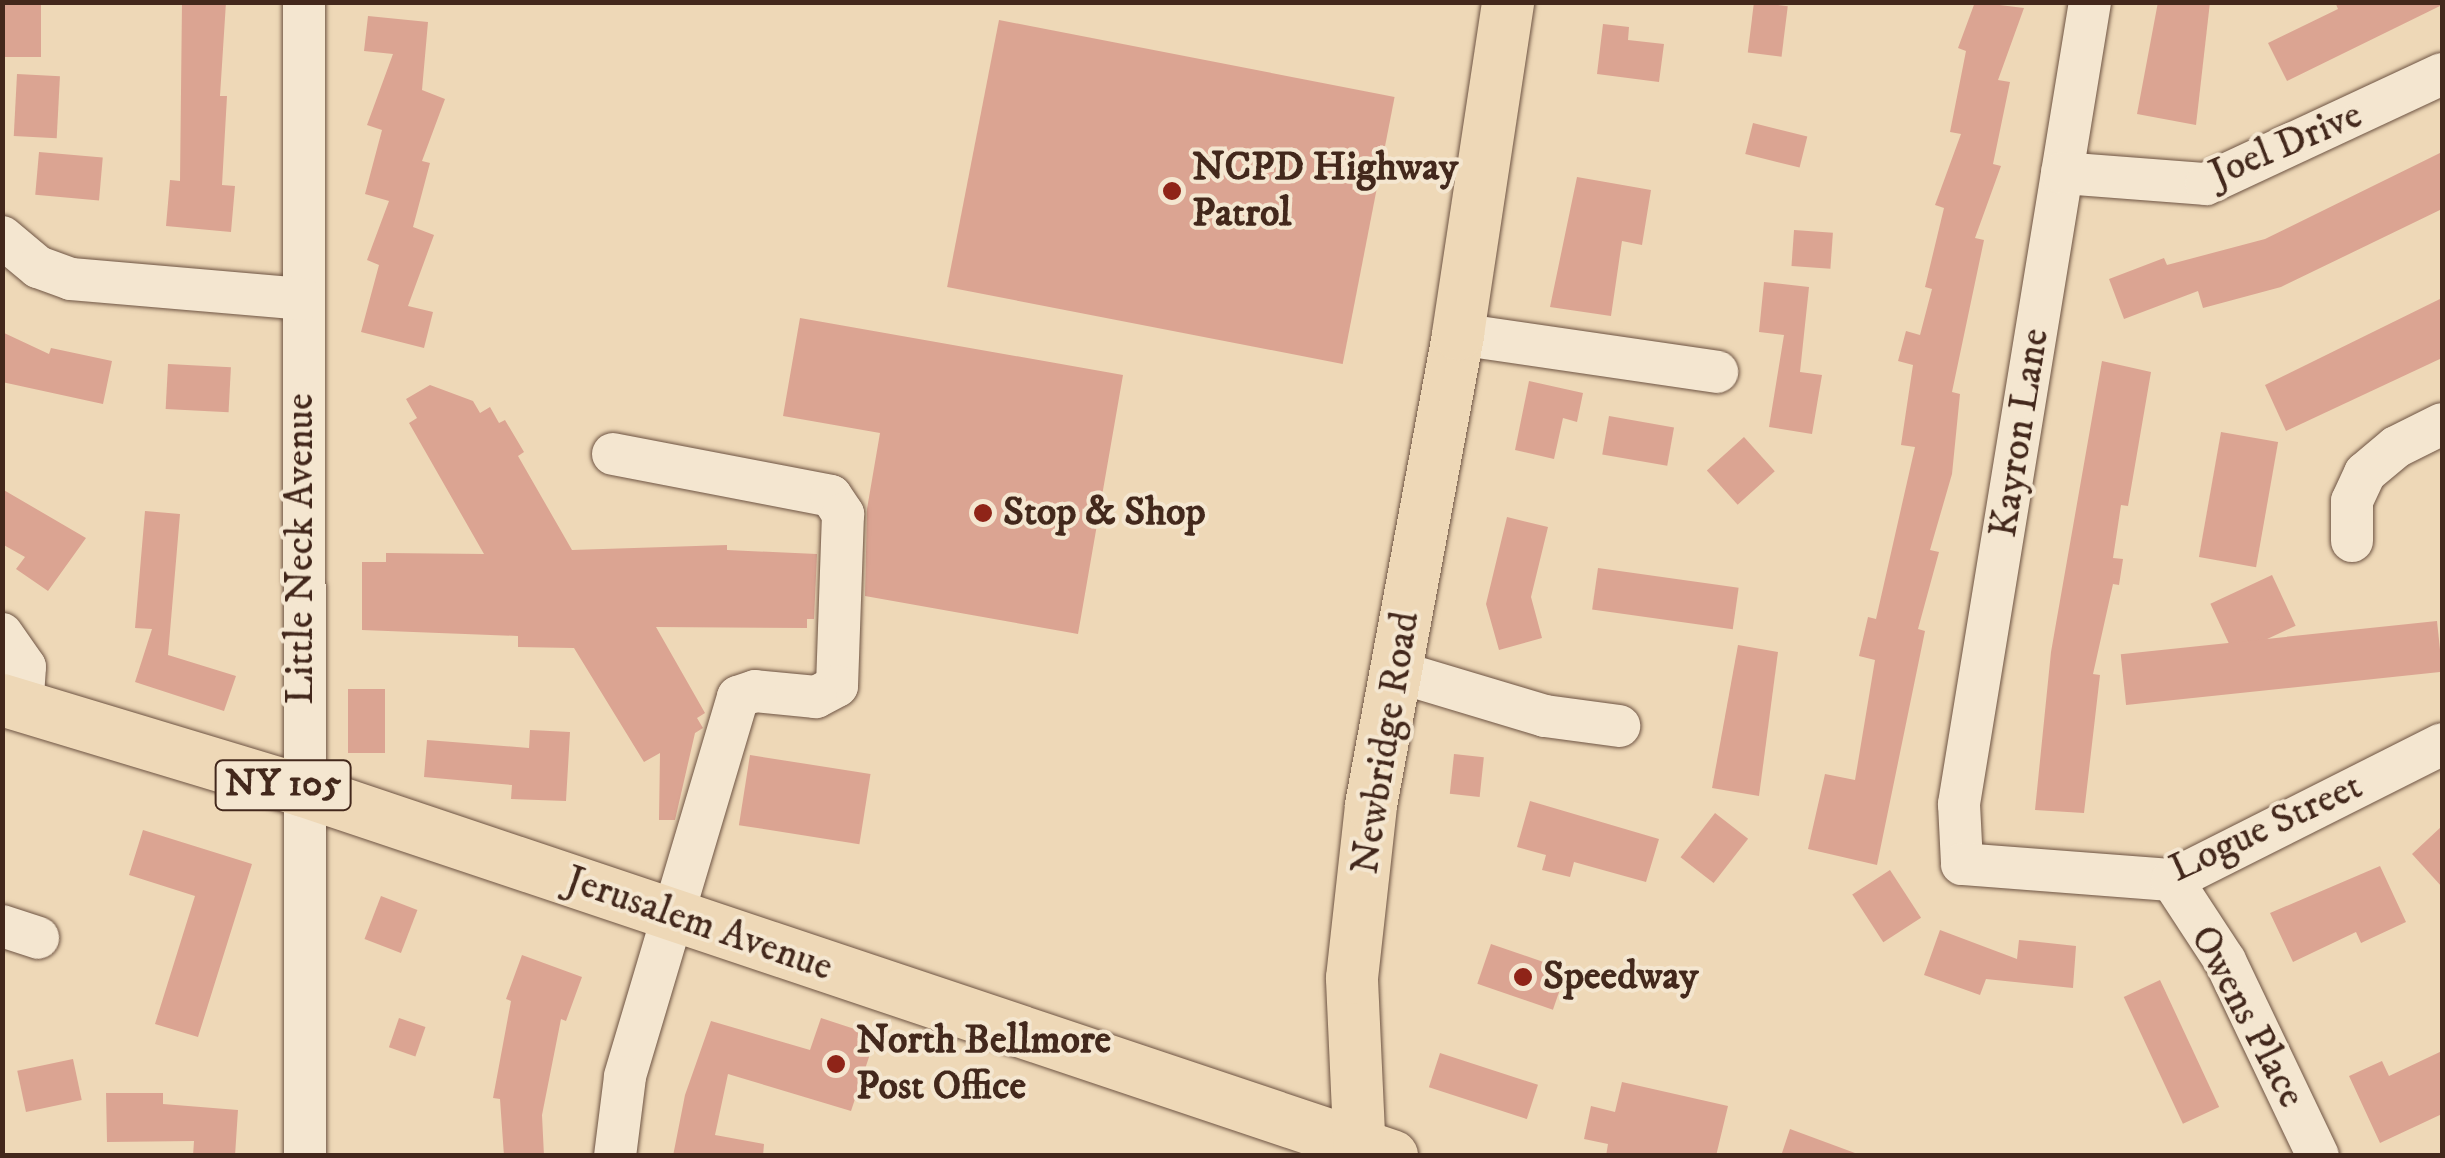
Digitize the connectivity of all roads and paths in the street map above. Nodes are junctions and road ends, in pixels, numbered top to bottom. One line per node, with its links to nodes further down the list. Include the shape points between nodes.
1 (304, 2): 7 (street, Little Neck Avenue)
2 (1508, 2): 8 (main road, Newbridge Road)
3 (2090, 2): 5 (street, Kayron Lane)
4 (2442, 74): 5 (street, Joel Drive, via 2206,184)
5 (2062, 173): 19 (street, Kayron Lane, via 1960,804)
6 (2, 236): 7 (street, via 38,267 71,279)
7 (302, 299): 18 (street, Little Neck Avenue)
8 (1458, 334): 9 (street); 14 (main road, Newbridge Road)
9 (1717, 372)
10 (2442, 424): 12 (street, via 2396,446 2365,473 2352,501)
11 (613, 454): 21 (street, via 831,496 843,514 837,686 816,697 755,691 738,697)
12 (2352, 541)
13 (2, 634): 15 (street, via 25,667)
14 (1395, 672): 16 (street, via 1545,716); 22 (main road, Newbridge Road, via 1352,978)
15 (9, 709): 18 (main road, Jerusalem Avenue / NY 105)
16 (1619, 726)
17 (2442, 744): 20 (street, Logue Street)
18 (301, 790): 21 (main road, Jerusalem Avenue / NY 105); 23 (street, Little Neck Avenue)
19 (1962, 864): 20 (street, Logue Street)
20 (2172, 880): 25 (street, Owens Place, via 2224,961)
21 (673, 918): 22 (main road, Jerusalem Avenue / NY 105); 24 (street, via 624,1077)
22 (1370, 1152)
23 (306, 1156)
24 (614, 1156)
25 (2318, 1156)

